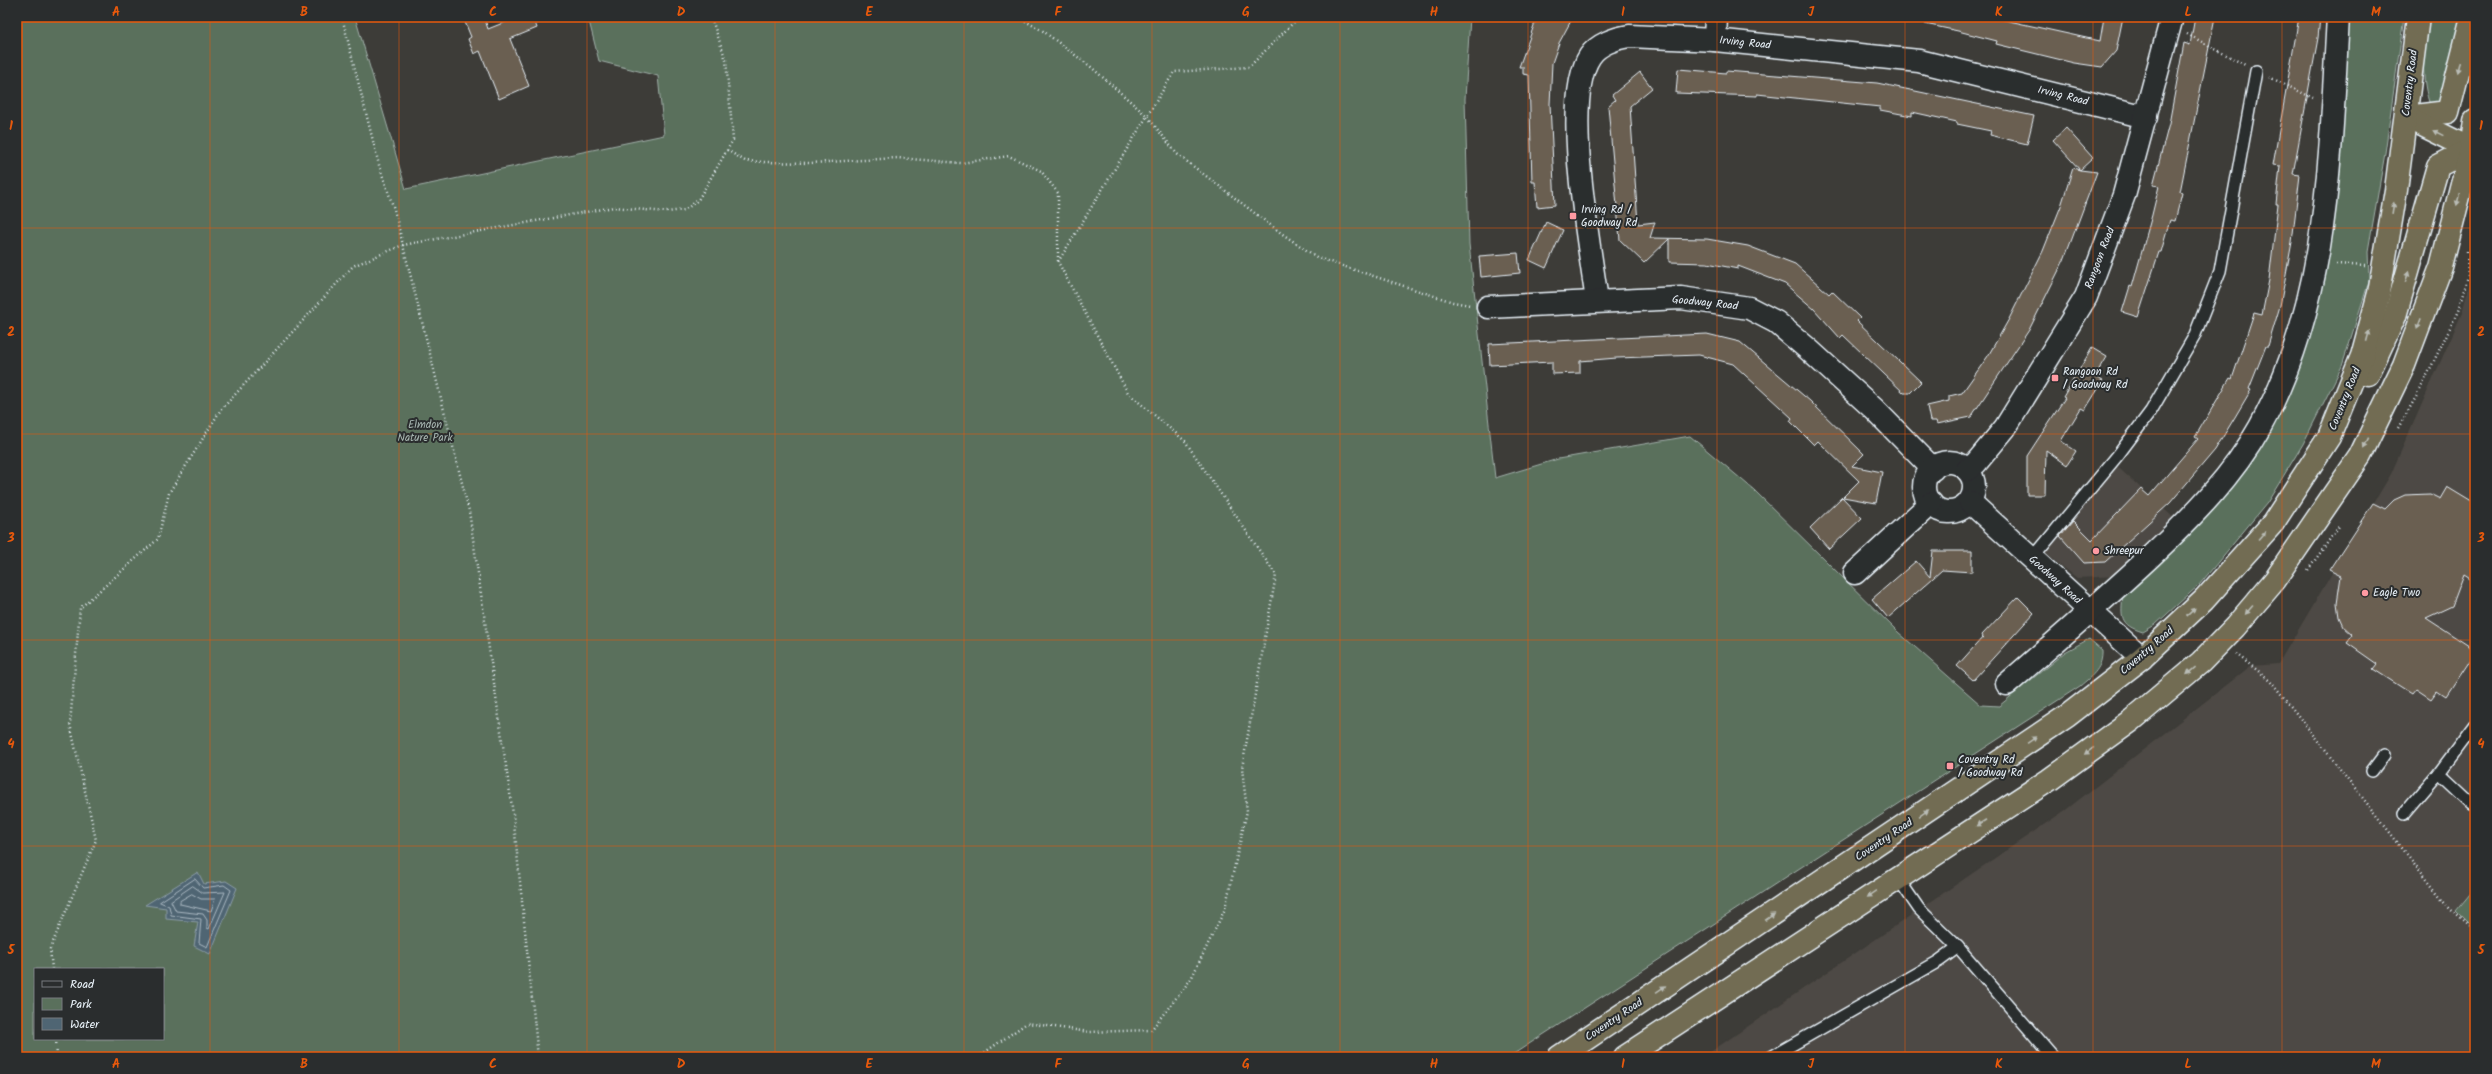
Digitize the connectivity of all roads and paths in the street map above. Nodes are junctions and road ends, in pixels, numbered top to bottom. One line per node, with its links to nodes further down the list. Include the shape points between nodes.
1 (342, 17): 19 (path, via 379,166)
2 (711, 17): 18 (path, via 726,60 732,140)
3 (1018, 17): 13 (path, via 1043,31 1091,67)
4 (1299, 17): 13 (path, via 1249,67 1174,72)
5 (1716, 17): 10 (street)
6 (2338, 17): 22 (street, via 2331,145)
7 (2418, 17): 15 (highway, Coventry Road)
8 (2472, 17): 15 (highway, one-way to 15, via 2448,112)
9 (2172, 21): 11 (path); 14 (street, Rangoon Road)
10 (1715, 40): 14 (street, Irving Road, via 1919,61); 24 (street, Irving Road, via 1646,36 1616,38 1590,56 1584,69 1576,102 1580,172)
11 (2256, 71): 12 (path); 33 (lane, via 2220,271 2194,337 2151,411)
12 (2318, 100)
13 (1147, 116): 21 (path); 25 (path, via 1177,154 1318,258 1453,302)
14 (2146, 117): 29 (street, Rangoon Road, via 2124,195 2086,297 2005,428)
15 (2406, 117): 17 (highway, one-way to 15); 27 (highway, Coventry Road, one-way to 15, via 2362,356 2379,293)
16 (2475, 121): 17 (highway)
17 (2473, 149): 27 (highway, one-way to 17, via 2358,395 2395,316 2438,166); 46 (highway, one-way to 46, via 2441,267 2404,365 2360,456 2275,580 2201,662 2132,720 2049,780)
18 (727, 150): 19 (path, via 698,200 685,210 666,212 614,208); 21 (path, via 745,161 810,163 898,158 961,163 1009,156 1041,171 1058,193)
19 (403, 244): 49 (path, via 353,266 220,411 169,493 158,539 80,608 70,724 96,840 50,949); 52 (path, via 469,511 513,814)
20 (2468, 245): 26 (path, via 2468,276 2458,311 2419,392)
21 (1058, 262): 53 (path, via 1128,392 1185,441 1276,575 1242,768 1247,811 1224,909 1191,979 1151,1030 1089,1032 1027,1023)
22 (2316, 262): 23 (path); 36 (street, via 2301,336 2260,428 2236,464 2204,502)
23 (2370, 266)
24 (1597, 301): 25 (street, Goodway Road); 28 (street, Goodway Road, via 1681,298 1748,308 1776,322 1874,410)
25 (1488, 307)
26 (2396, 432)
27 (2329, 437): 38 (highway, Coventry Road, one-way to 27, via 2204,600 2273,523)
28 (1933, 469): 29 (street, via 1950,462); 31 (street, via 1926,478 1925,488)
29 (1967, 470): 30 (street, via 1974,485)
30 (1970, 502): 31 (street, via 1961,509 1950,512 1939,510); 33 (street, Goodway Road)
31 (1930, 503): 34 (street)
32 (2341, 522): 35 (path)
33 (2032, 559): 36 (street, Goodway Road)
34 (1855, 574)
35 (2304, 576)
36 (2090, 612): 38 (street, Goodway Road); 39 (street)
37 (2241, 648): 47 (path, via 2236,654 2270,680 2450,909)
38 (2142, 658): 54 (highway, Coventry Road, one-way to 38, via 2066,716)
39 (2007, 684)
40 (2475, 725): 43 (lane)
41 (2384, 755): 42 (lane)
42 (2372, 771)
43 (2439, 773): 44 (lane); 45 (lane)
44 (2472, 804)
45 (2404, 814)
46 (1897, 877): 48 (lane, via 1919,909); 55 (highway, one-way to 55)
47 (2475, 931)
48 (1958, 948): 56 (lane); 57 (lane)
49 (52, 968)
50 (56, 1040): 51 (path)
51 (57, 1057)
52 (538, 1057)
53 (978, 1057)
54 (1559, 1057)
55 (1625, 1057)
56 (1771, 1057)
57 (2053, 1057)

